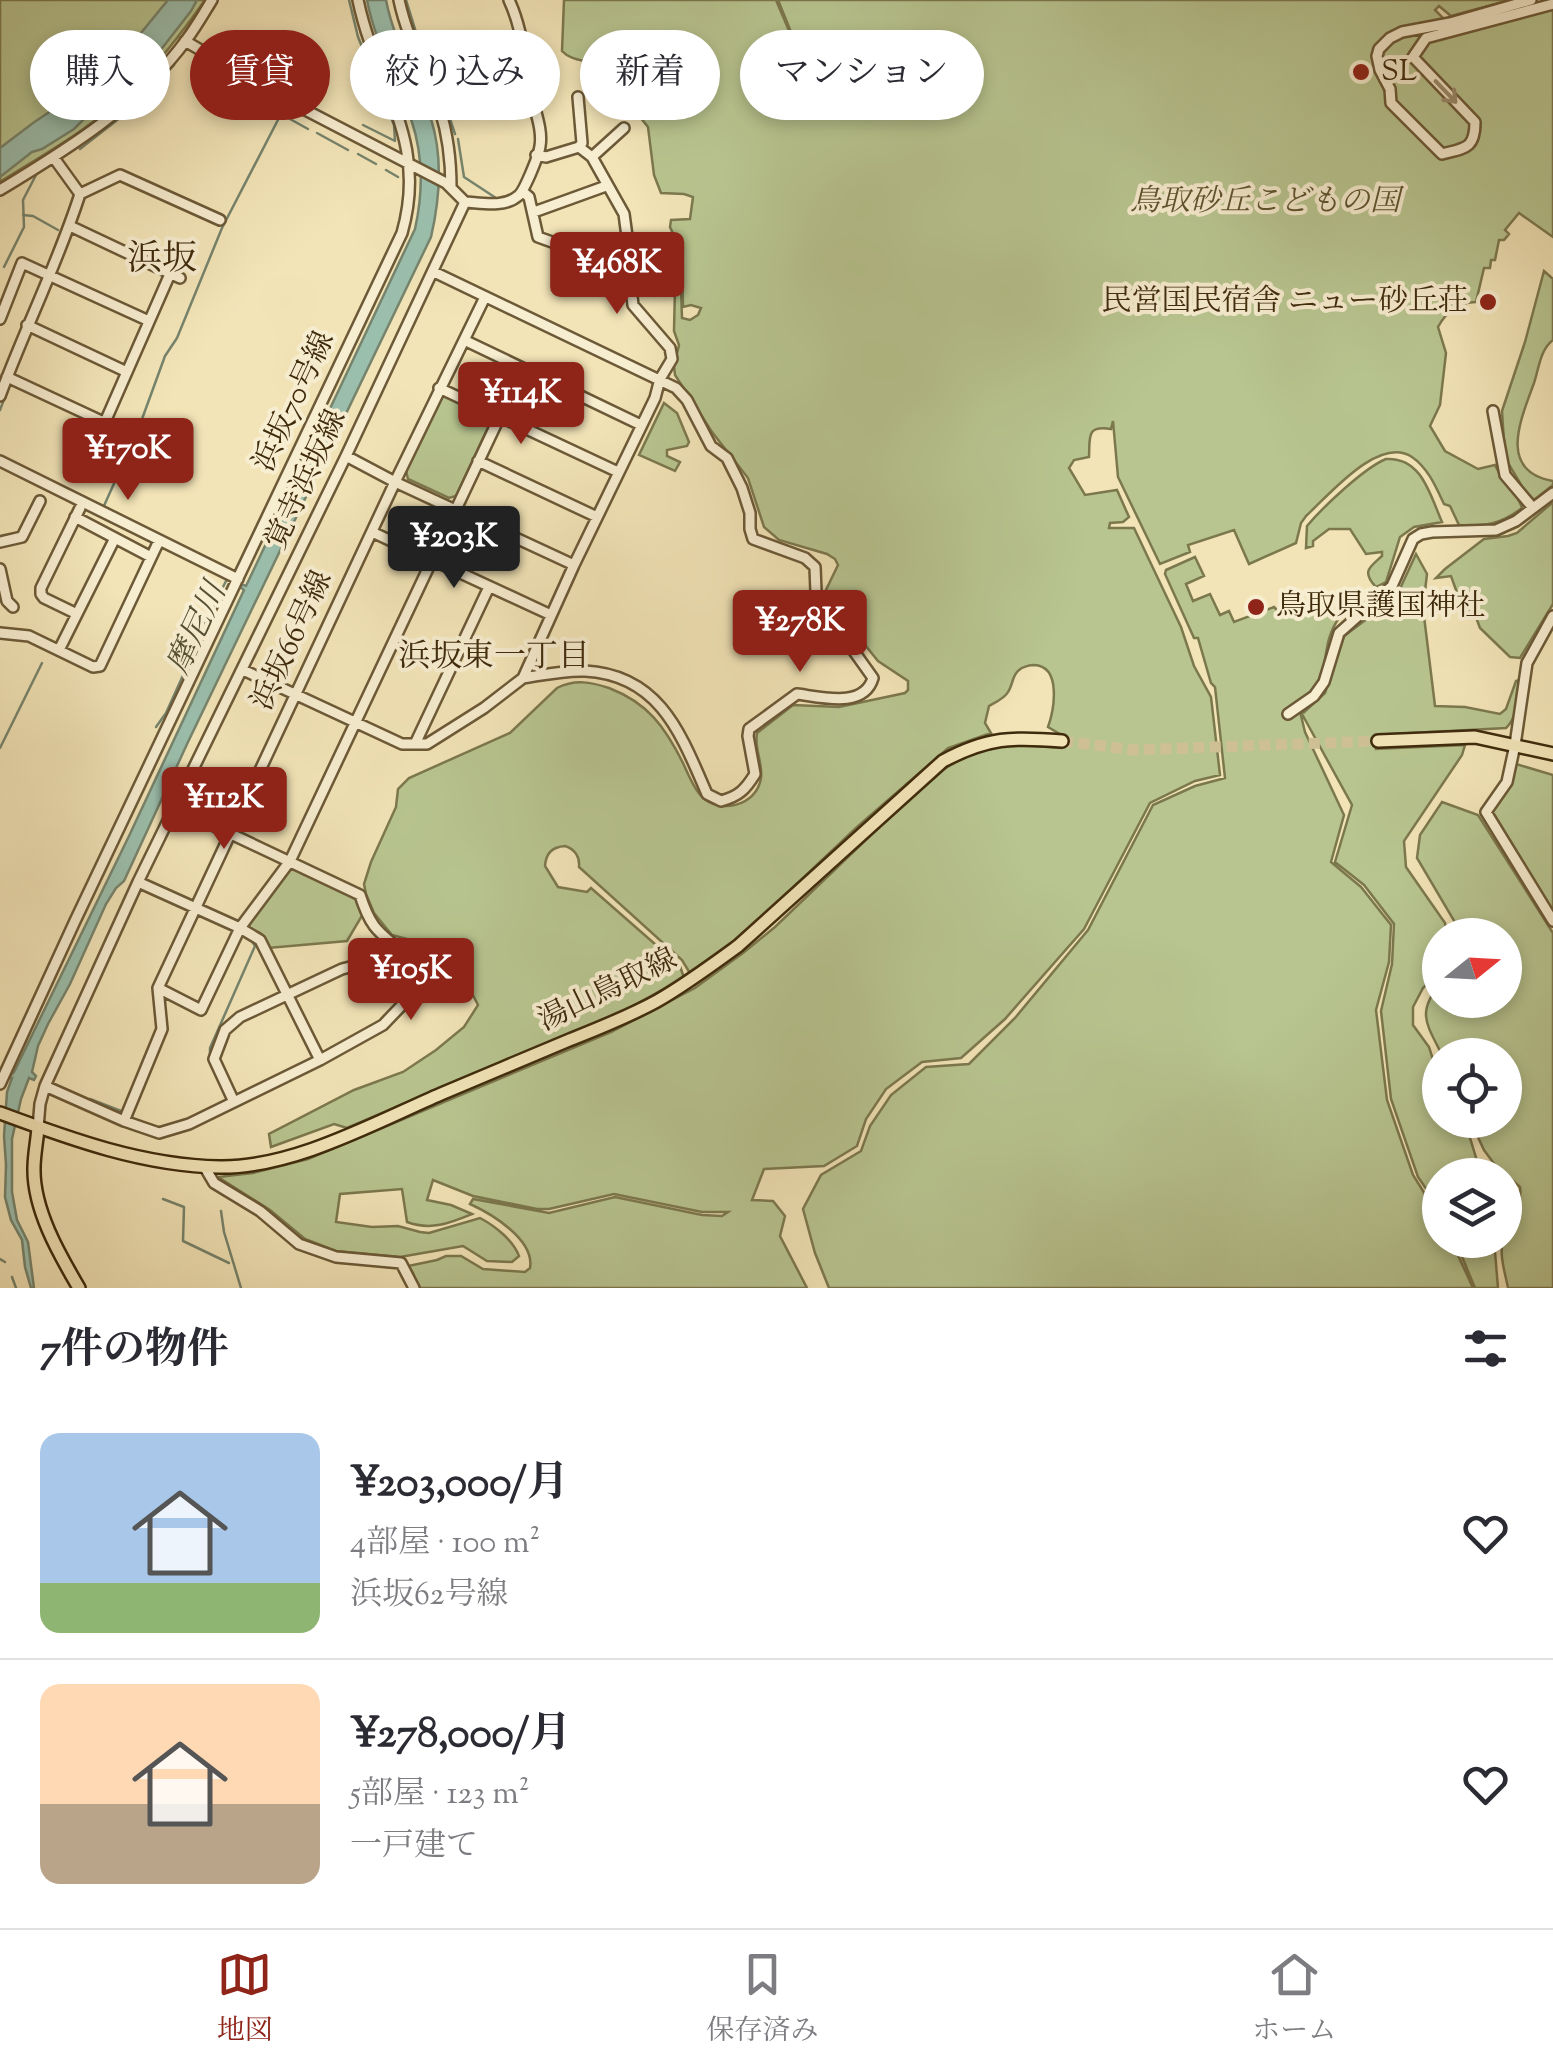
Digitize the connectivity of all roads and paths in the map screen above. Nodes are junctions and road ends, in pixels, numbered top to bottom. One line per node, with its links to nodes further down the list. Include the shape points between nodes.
1 (212, 0): 7 (street)
2 (358, 0): 14 (street, 浜坂70号線)
3 (400, 0): 15 (street, via 440,111)
4 (509, 0): 11 (street, via 538,122)
5 (1530, 0): 6 (street, one-way to 5, via 1426,38 1413,58 1475,122 1466,148 1442,154 1391,103 1379,49 1402,32)
6 (1553, 4)
7 (185, 41): 13 (street, via 142,88); 14 (street)
8 (578, 97): 10 (street)
9 (624, 128): 12 (street)
10 (579, 147): 11 (street); 12 (street)
11 (536, 155): 18 (street)
12 (592, 156): 16 (street)
13 (54, 158): 17 (street); 19 (street)
14 (412, 166): 15 (street); 61 (street, 浜坂70号線, via 402,233)
15 (449, 185): 20 (street)
16 (606, 186): 21 (street); 24 (street, via 624,214)
17 (0, 190)
18 (523, 192): 20 (street, via 503,203); 21 (street)
19 (80, 194): 22 (street, via 120,175); 23 (street)
20 (465, 202): 26 (street, 覚寺浜坂線)
21 (534, 212): 24 (street, via 538,237)
22 (220, 221)
23 (70, 226): 27 (street); 30 (street, via 175,276)
24 (631, 266): 25 (street); 35 (street, via 633,305 670,348 672,360)
25 (674, 266)
26 (434, 272): 28 (street); 43 (street, 覚寺浜坂線)
27 (48, 275): 29 (street, via 22,263); 30 (street); 31 (street)
28 (484, 297): 32 (street, 浜坂66号線); 35 (street)
29 (0, 319)
30 (149, 322): 33 (street)
31 (27, 325): 33 (street); 34 (street)
32 (464, 340): 36 (street, 浜坂66号線); 41 (street)
33 (127, 372): 40 (street)
34 (7, 377): 37 (street); 40 (street)
35 (660, 380): 41 (street); 70 (street, via 676,388 712,446 727,458 754,539 816,567 821,604 866,665 872,686 844,700 797,694 750,730 755,774 738,796 721,801 707,794 683,738 652,696 614,676 584,671)
36 (440, 388): 39 (street); 47 (street, 浜坂66号線)
37 (0, 396)
38 (1493, 411): 50 (street, via 1504,475)
39 (500, 416): 45 (street); 46 (street)
40 (105, 422): 42 (street)
41 (642, 425): 46 (street)
42 (125, 432)
43 (346, 456): 47 (street); 69 (street, 覚寺浜坂線)
44 (0, 461): 61 (street)
45 (478, 461): 51 (street); 52 (street)
46 (618, 472): 52 (street)
47 (395, 482): 51 (street); 53 (street, 浜坂66号線)
48 (1553, 493): 50 (street)
49 (40, 501): 55 (street, via 22,537)
50 (1533, 508): 72 (street, via 1496,530 1432,532 1412,540 1392,586 1339,633 1324,682)
51 (454, 510): 58 (street); 59 (street)
52 (597, 518): 59 (street)
53 (372, 532): 58 (street); 71 (street, 浜坂66号線)
54 (115, 538): 57 (street); 64 (street); 64 (street, via 77,513 41,588 44,598)
55 (0, 542)
56 (157, 545): 57 (street)
57 (151, 557): 68 (street, via 100,666)
58 (432, 559): 62 (street); 73 (street)
59 (574, 565): 65 (street)
60 (0, 569): 63 (street)
61 (238, 580): 90 (street, 浜坂70号線)
62 (489, 587): 65 (street); 76 (street)
63 (13, 607)
64 (77, 614): 68 (street)
65 (552, 615): 70 (street)
66 (1553, 616): 77 (street, via 1527,663)
67 (0, 633): 68 (street, via 30,636)
68 (58, 650)
69 (244, 670): 71 (street); 79 (street, 覚寺浜坂線)
70 (523, 678): 76 (street, via 427,744)
71 (296, 695): 73 (street); 80 (street, 浜坂66号線)
72 (1288, 714)
73 (353, 722): 76 (street); 81 (street)
74 (1378, 741): 77 (main road, via 1475,737)
75 (1062, 742): 96 (main road, 湯山鳥取線, via 984,742 926,773 738,946 634,1012 306,1150 267,1162)
76 (416, 744)
77 (1515, 745): 78 (main road); 84 (street, via 1507,782 1486,812)
78 (1553, 754)
79 (176, 808): 80 (street); 82 (street, 覚寺浜坂線)
80 (230, 834): 81 (street); 83 (street, 浜坂66号線)
81 (290, 861): 85 (street); 86 (street, via 360,895 380,936)
82 (138, 882): 83 (street); 91 (street, 覚寺浜坂線)
83 (196, 908): 85 (street); 87 (street, 浜坂66号線)
84 (1553, 921)
85 (240, 928): 87 (street, via 201,1010); 88 (street, via 260,940)
86 (407, 956): 88 (street, via 342,968); 89 (street, via 415,958 424,982 383,1025)
87 (158, 988): 94 (street, 浜坂66号線, via 162,1030)
88 (288, 995): 89 (street); 92 (street, via 225,1030 214,1059)
89 (320, 1060): 92 (street)
90 (0, 1084)
91 (45, 1086): 94 (street); 95 (street, 覚寺浜坂線)
92 (234, 1102): 94 (street, via 159,1133)
93 (1, 1114): 95 (main road, 湯山鳥取線)
94 (124, 1120)
95 (38, 1128): 96 (main road, 湯山鳥取線, via 149,1160); 97 (main road, via 34,1172 43,1212)
96 (204, 1166): 98 (street, via 214,1183 299,1244 336,1256 401,1262)
97 (80, 1288)
98 (414, 1288)

